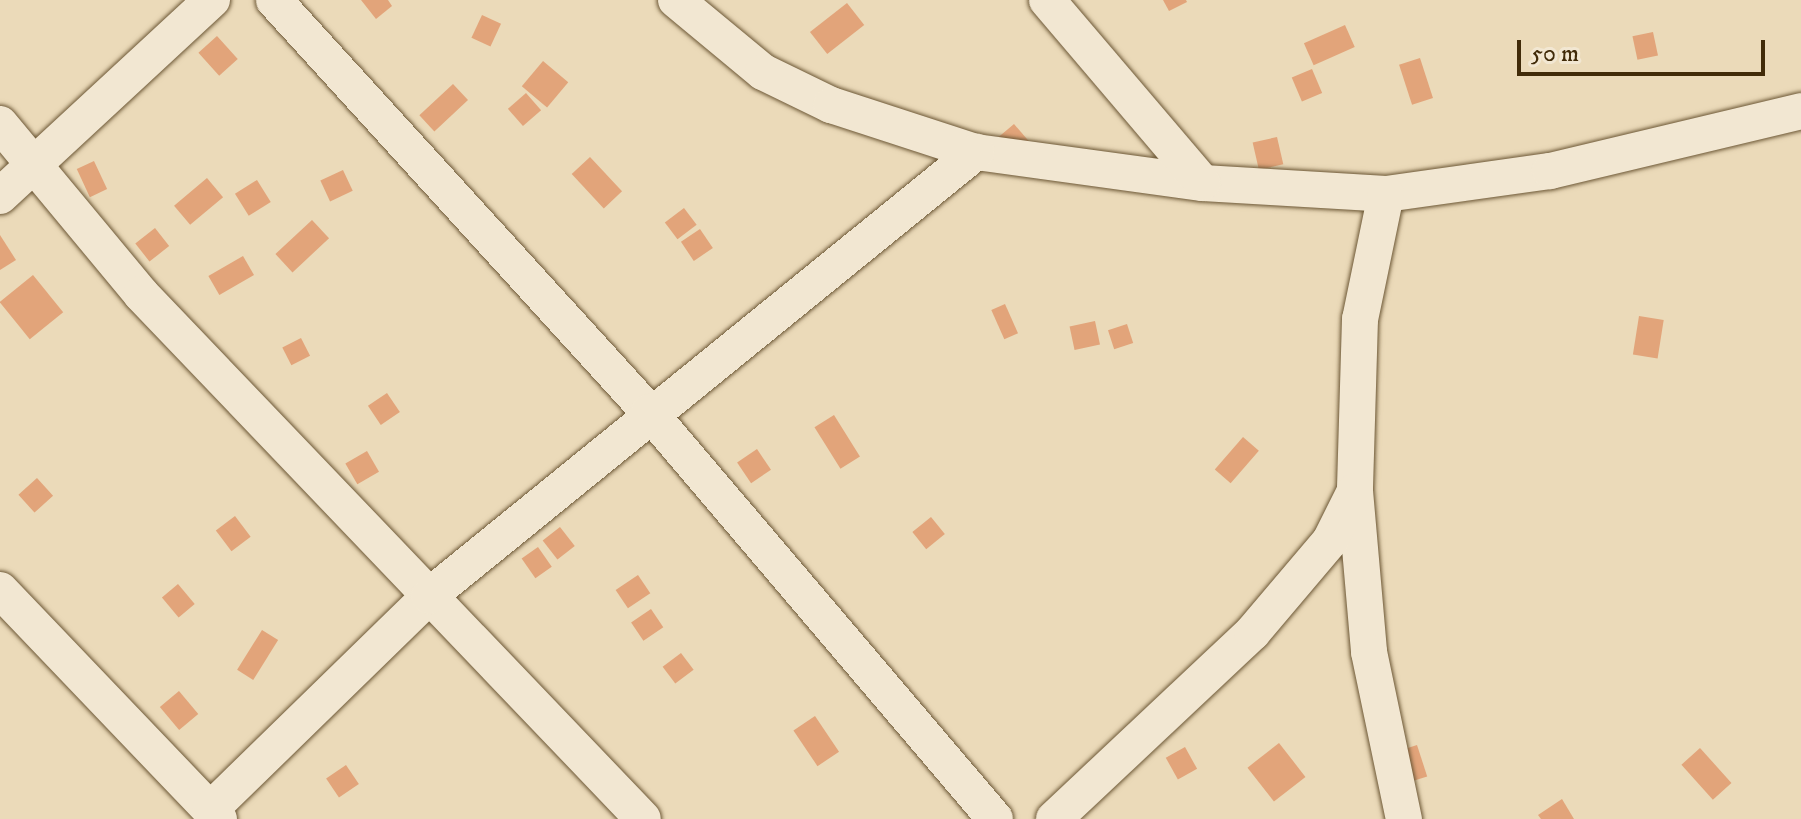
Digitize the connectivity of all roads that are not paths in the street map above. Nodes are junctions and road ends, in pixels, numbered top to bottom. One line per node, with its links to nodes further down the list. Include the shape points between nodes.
1 (212, 0): 8 (street)
2 (274, 0): 12 (street)
3 (676, 0): 7 (street, via 763,72 831,105)
4 (1047, 0): 9 (street)
5 (1801, 111): 10 (street, via 1550,171)
6 (0, 124): 8 (street)
7 (976, 152): 9 (street); 12 (street)
8 (37, 163): 11 (street); 15 (street, via 141,294)
9 (1203, 183): 10 (street)
10 (1386, 194): 13 (street, via 1360,319)
11 (0, 196)
12 (649, 412): 15 (street); 18 (street)
13 (1355, 491): 19 (street, via 1330,541 1252,633); 20 (street, via 1369,652)
14 (0, 590): 16 (street)
15 (429, 596): 16 (street); 17 (street)
16 (215, 814)
17 (643, 819)
18 (995, 819)
19 (1054, 819)
20 (1404, 819)

